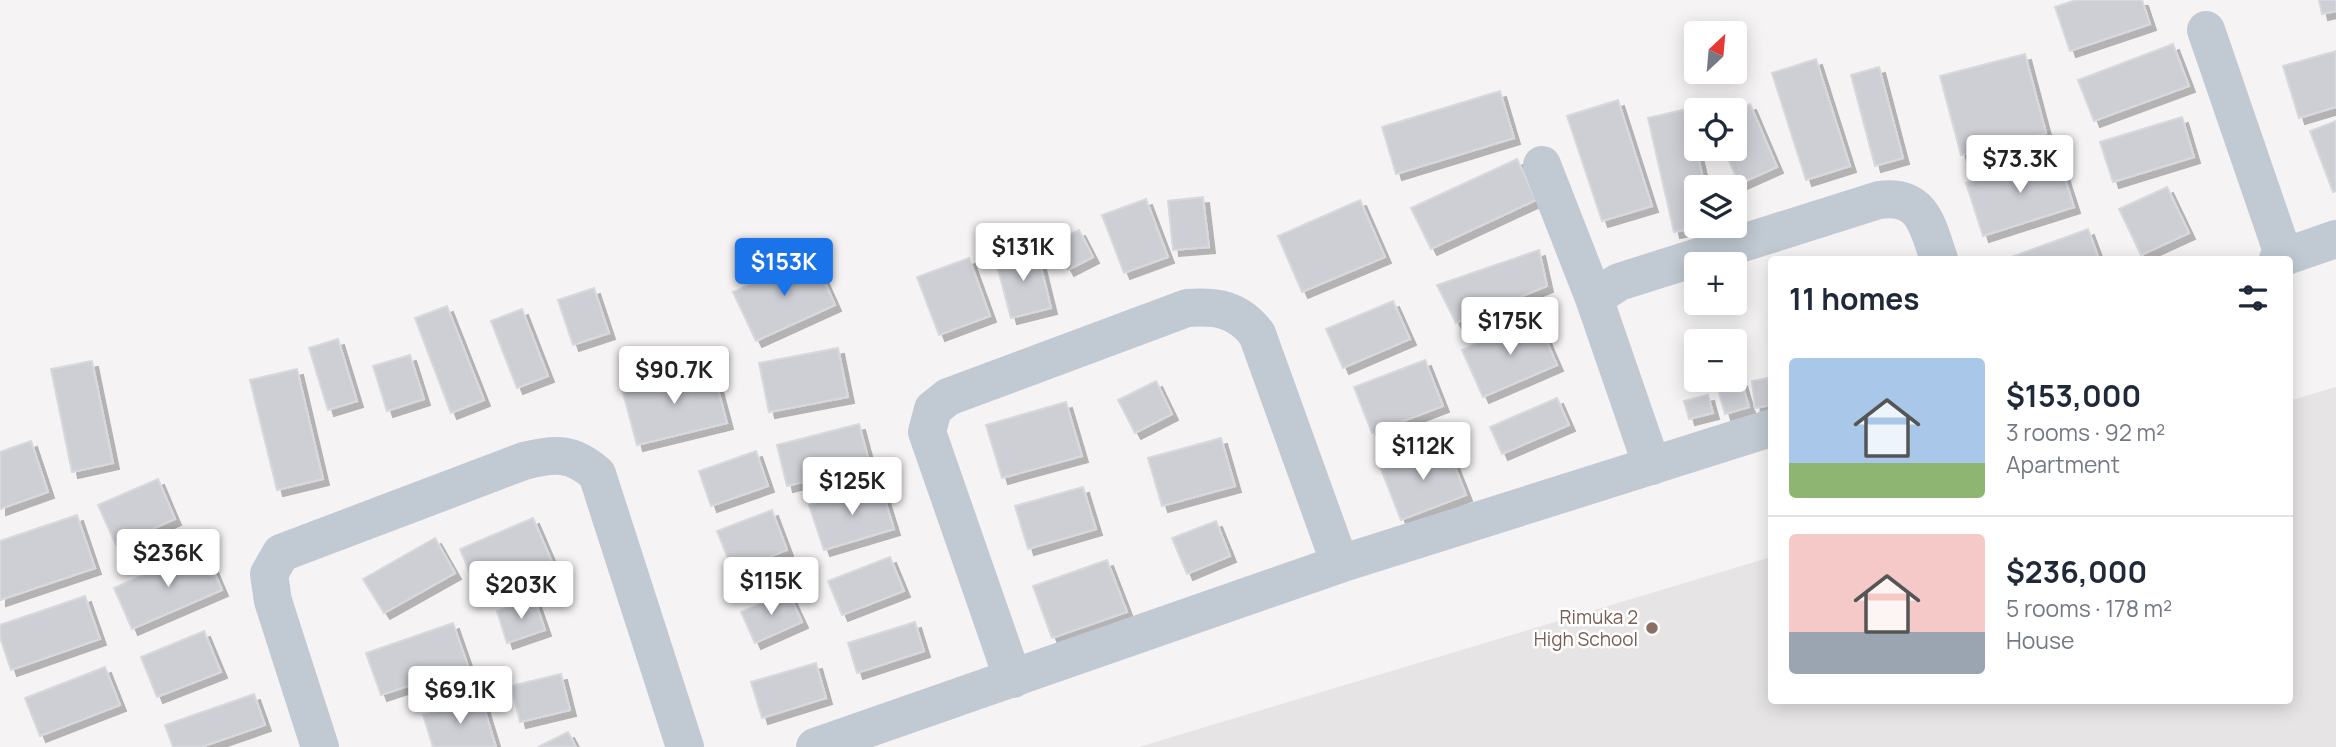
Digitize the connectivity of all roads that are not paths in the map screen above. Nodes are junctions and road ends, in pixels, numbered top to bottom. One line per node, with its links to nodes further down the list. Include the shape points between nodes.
1 (2206, 30): 5 (street)
2 (1542, 165): 7 (street)
3 (2336, 239): 6 (street)
4 (1938, 256): 7 (street, via 1919,211 1893,198 1619,282)
5 (2280, 256)
6 (2287, 256)
7 (1594, 298): 9 (street)
8 (1768, 429): 9 (street)
9 (1652, 466): 10 (street)
10 (1340, 564): 11 (street); 11 (street, via 1257,334 1247,321 1230,312 1186,308 948,397 933,409 928,432)
11 (1013, 679): 14 (street)
12 (320, 747): 13 (street, via 273,601 269,574 281,553 549,454 585,463 597,474)
13 (685, 747)
14 (815, 747)

